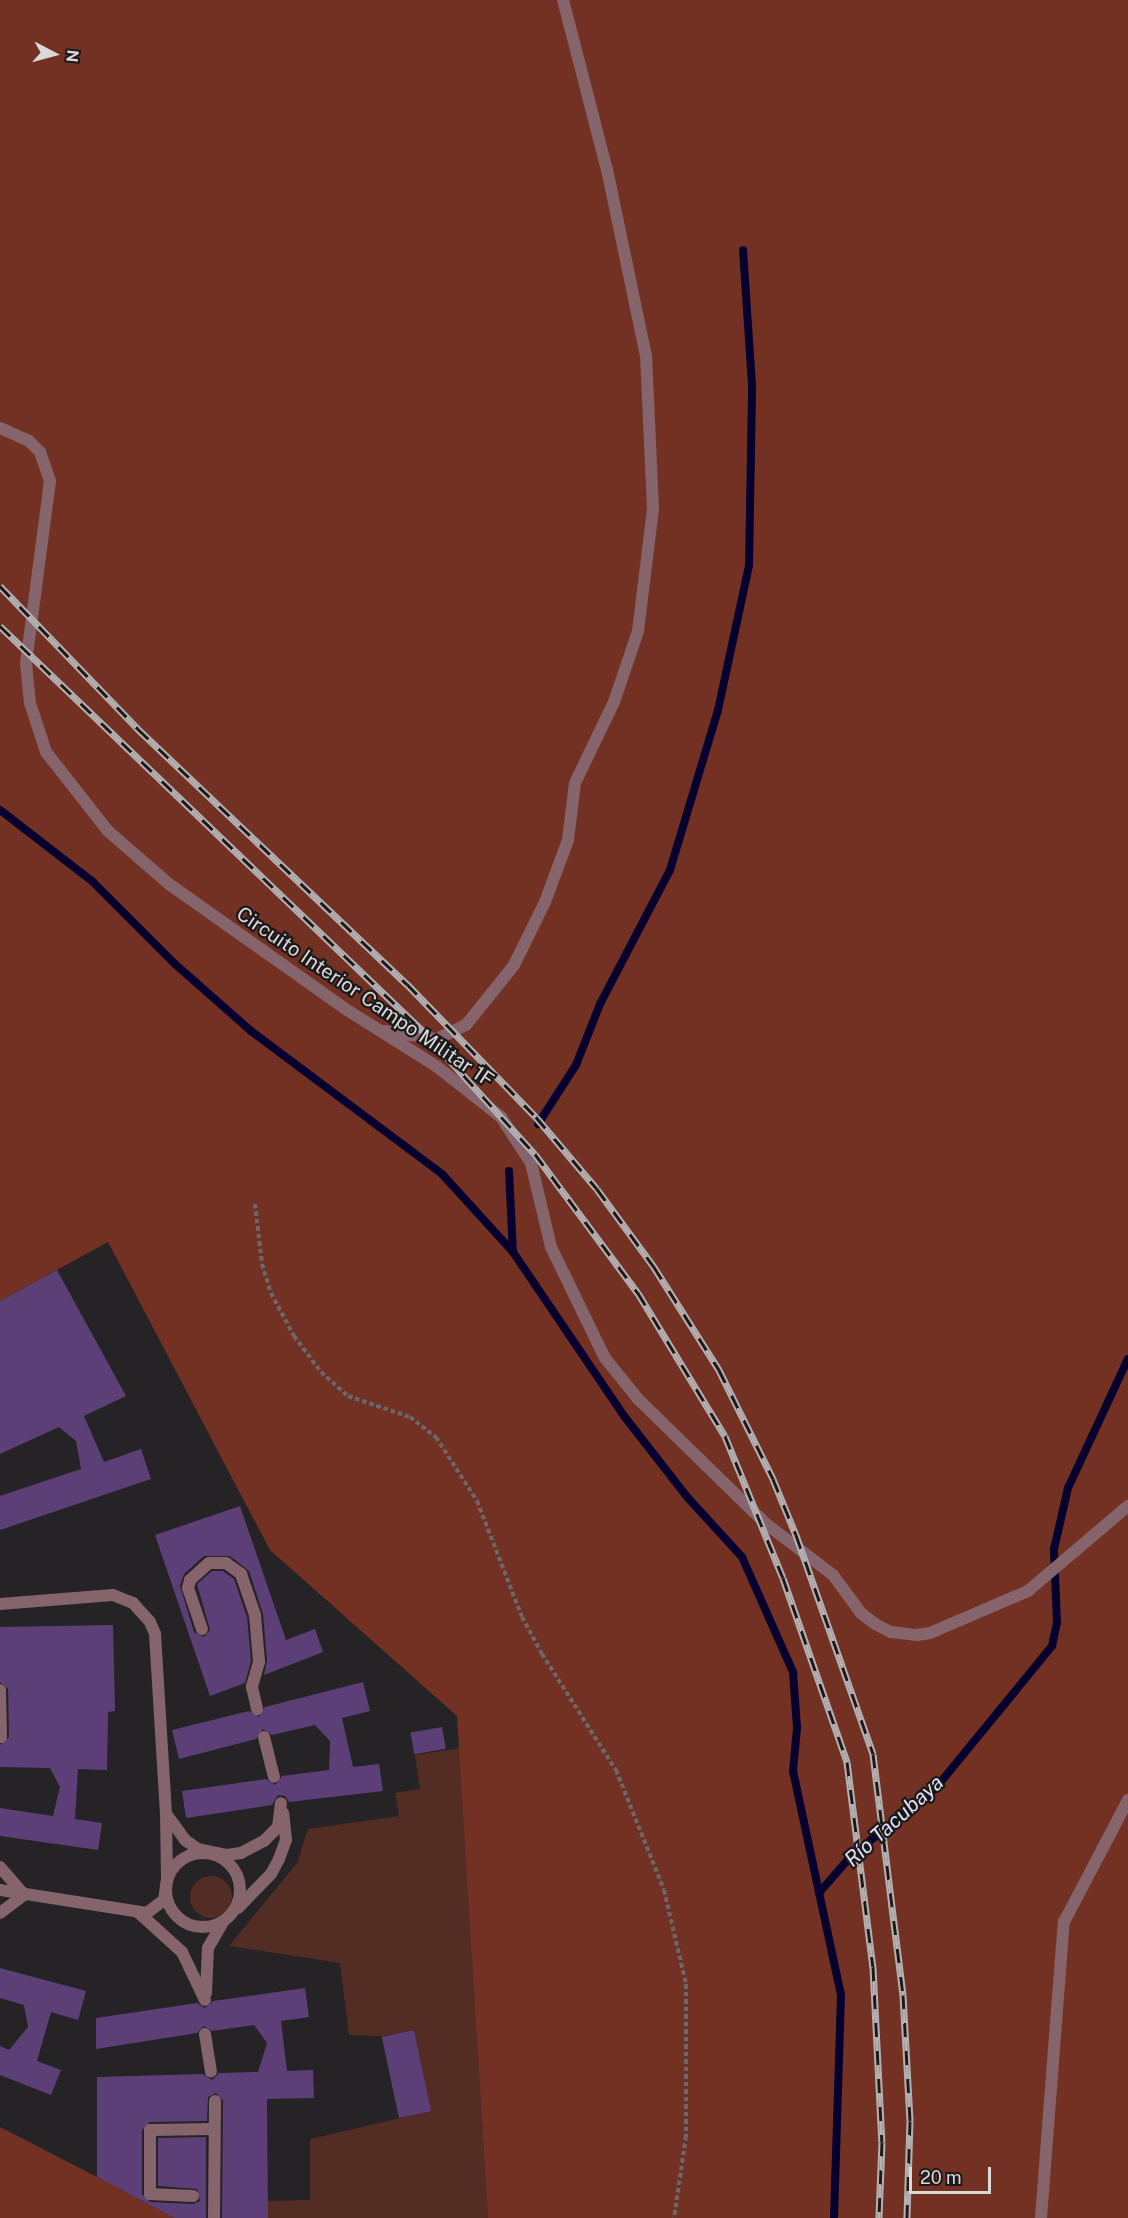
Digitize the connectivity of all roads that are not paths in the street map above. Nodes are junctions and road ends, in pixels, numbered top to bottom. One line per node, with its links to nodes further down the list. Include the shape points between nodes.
1 (563, 0): 3 (street, via 607,170 646,356 653,509 638,631 615,702 575,783 564,850 545,902 514,964 466,1025 437,1038)
2 (0, 428): 3 (street, Circuito Interior Campo Militar 1F, via 29,441 40,452 50,481 26,663 30,703 46,752 108,831 169,884)
3 (380, 1031): 4 (street, Circuito Interior Campo Militar 1F, via 488,1104 514,1131 531,1163 551,1246 605,1358 638,1399 765,1523 833,1575 861,1613 891,1632 930,1633 1028,1591)
4 (1124, 1509)
5 (0, 1604): 13 (street, via 113,1595 143,1611 154,1634)
6 (202, 1629): 8 (street, via 188,1588 190,1580 208,1563 226,1563 241,1574 255,1615 259,1662 252,1687)
7 (0, 1690): 9 (street)
8 (257, 1709)
9 (1, 1737)
10 (264, 1737): 11 (street)
11 (274, 1777)
12 (1128, 1800): 30 (street, via 1064,1922)
13 (166, 1814): 14 (street, via 185,1840); 17 (street)
14 (211, 1853): 17 (street, via 184,1857 168,1878); 19 (street, via 234,1869 240,1882); 19 (street, via 241,1853 264,1841 278,1827 281,1803 286,1828 279,1859 271,1874)
15 (0, 1867): 18 (street)
16 (0, 1890): 18 (street)
17 (166, 1892): 21 (street, via 159,1907); 23 (street, via 175,1915)
18 (24, 1895): 20 (street); 21 (street)
19 (236, 1910): 22 (street)
20 (0, 1913)
21 (140, 1913): 22 (street, via 182,1952 205,2000 208,1948); 23 (street)
22 (226, 1920): 23 (street, via 199,1928)
23 (185, 1922)
24 (206, 2034): 25 (street)
25 (211, 2072)
26 (214, 2101): 27 (street)
27 (214, 2129): 28 (street, via 150,2130 150,2194); 29 (street)
28 (194, 2196)
29 (214, 2218)
30 (1041, 2218)

